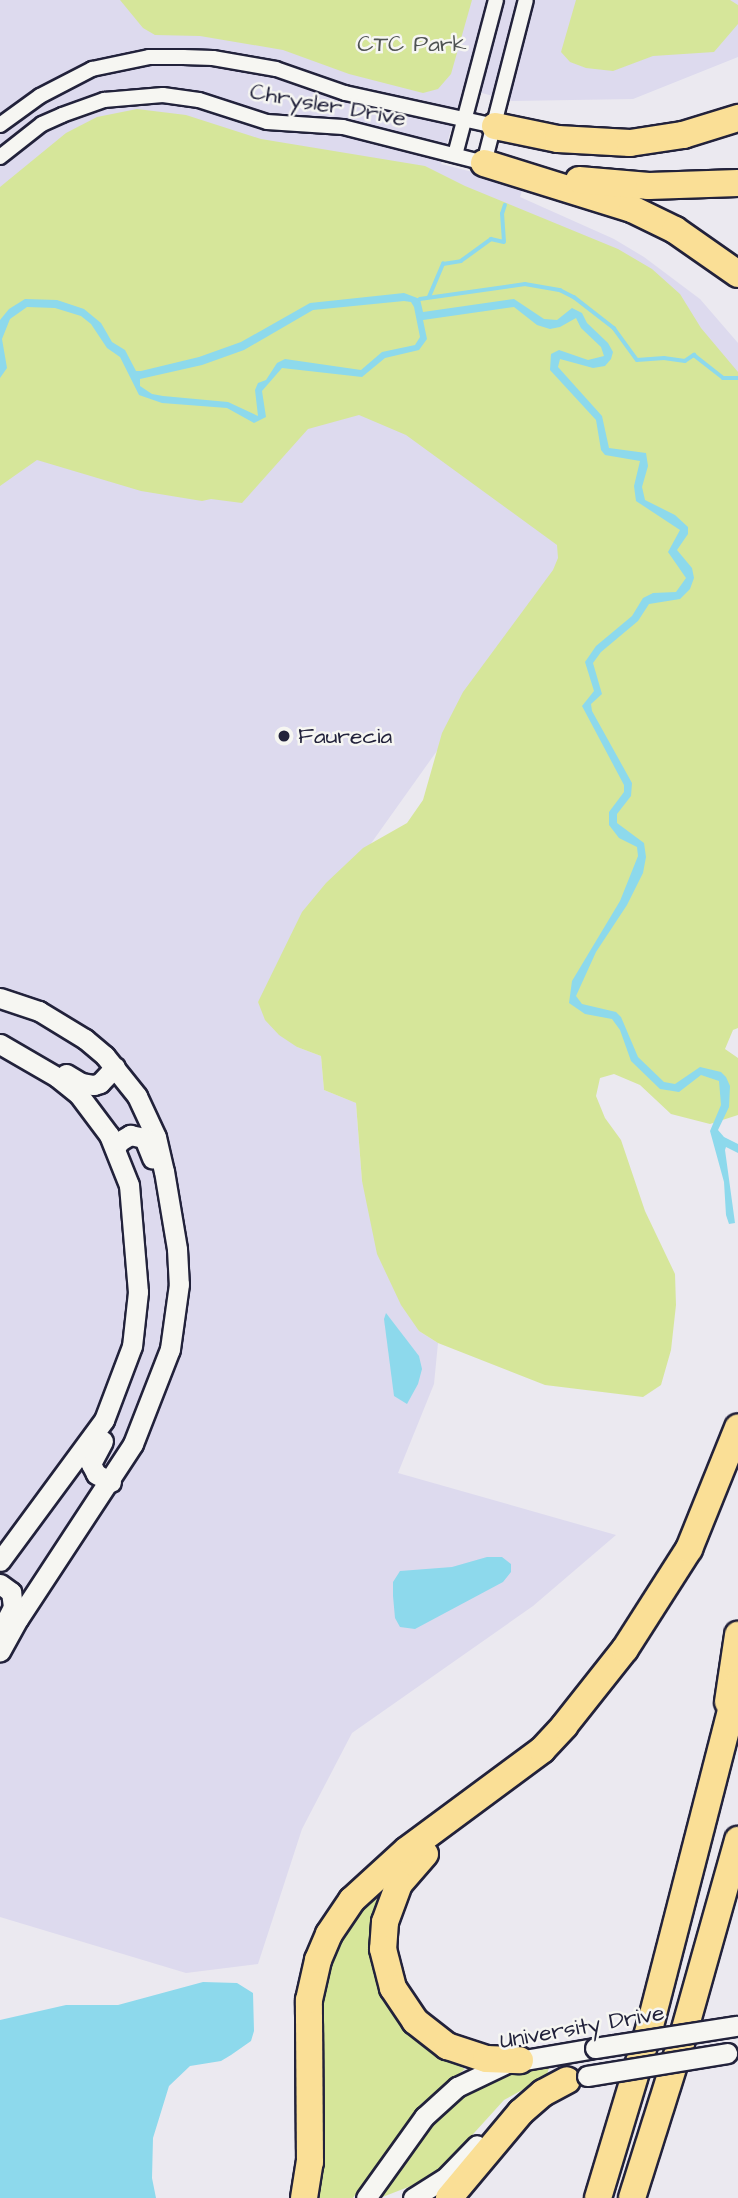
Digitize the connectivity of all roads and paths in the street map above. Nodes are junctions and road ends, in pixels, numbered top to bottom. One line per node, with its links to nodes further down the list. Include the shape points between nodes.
1 (496, 0): 4 (street)
2 (526, 0): 6 (street)
3 (738, 118): 6 (highway, via 683,135 630,143 558,139)
4 (464, 121): 5 (street, Chrysler Drive, via 345,93 276,69 213,58 149,57 92,69 67,80); 6 (street, Chrysler Drive); 7 (street)
5 (0, 125)
6 (495, 126): 9 (street)
7 (456, 155): 8 (street, Chrysler Drive, via 343,127 267,122 199,100 163,95 104,100 62,115 42,124); 9 (street, Chrysler Drive)
8 (0, 157)
9 (484, 163): 10 (highway, via 649,187); 11 (highway, via 632,209 675,230)
10 (738, 183)
11 (738, 274)
12 (0, 998): 15 (street, via 63,1025)
13 (0, 1032): 15 (street, via 88,1086 100,1083)
14 (0, 1044): 16 (street, via 79,1095)
15 (115, 1067): 17 (street, via 137,1096 156,1137)
16 (115, 1148): 17 (street, via 130,1135 144,1138 152,1156 165,1231); 18 (street, via 129,1185 138,1264)
17 (177, 1249): 20 (street, via 179,1284 170,1349 148,1412)
18 (132, 1346): 20 (street, via 135,1376 91,1464 96,1474); 21 (street, via 104,1420)
19 (738, 1428): 28 (highway, via 689,1549 625,1649 542,1750)
20 (111, 1482): 25 (street)
21 (0, 1561)
22 (0, 1584): 23 (street, via 11,1592 13,1607)
23 (0, 1632)
24 (738, 1634): 27 (highway)
25 (0, 1651)
26 (738, 1684): 27 (highway)
27 (720, 1760): 38 (highway, via 650,2026)
28 (466, 1808): 32 (highway, via 399,1884 385,1922 385,1962 406,2011 436,2039 475,2057); 34 (highway, via 407,1850 362,1891 335,1923 323,1947 309,2000 310,2162)
29 (738, 1840): 39 (highway)
30 (737, 2025): 32 (street, University Drive, bridge)
31 (733, 2052): 33 (street, bridge)
32 (520, 2060): 35 (street, University Drive, via 479,2074 434,2106)
33 (577, 2078): 36 (street, via 541,2090 516,2105 456,2169); 37 (highway, via 543,2093 521,2112)
34 (304, 2198)
35 (366, 2198)
36 (413, 2198)
37 (449, 2198)
38 (598, 2198)
39 (632, 2198)

